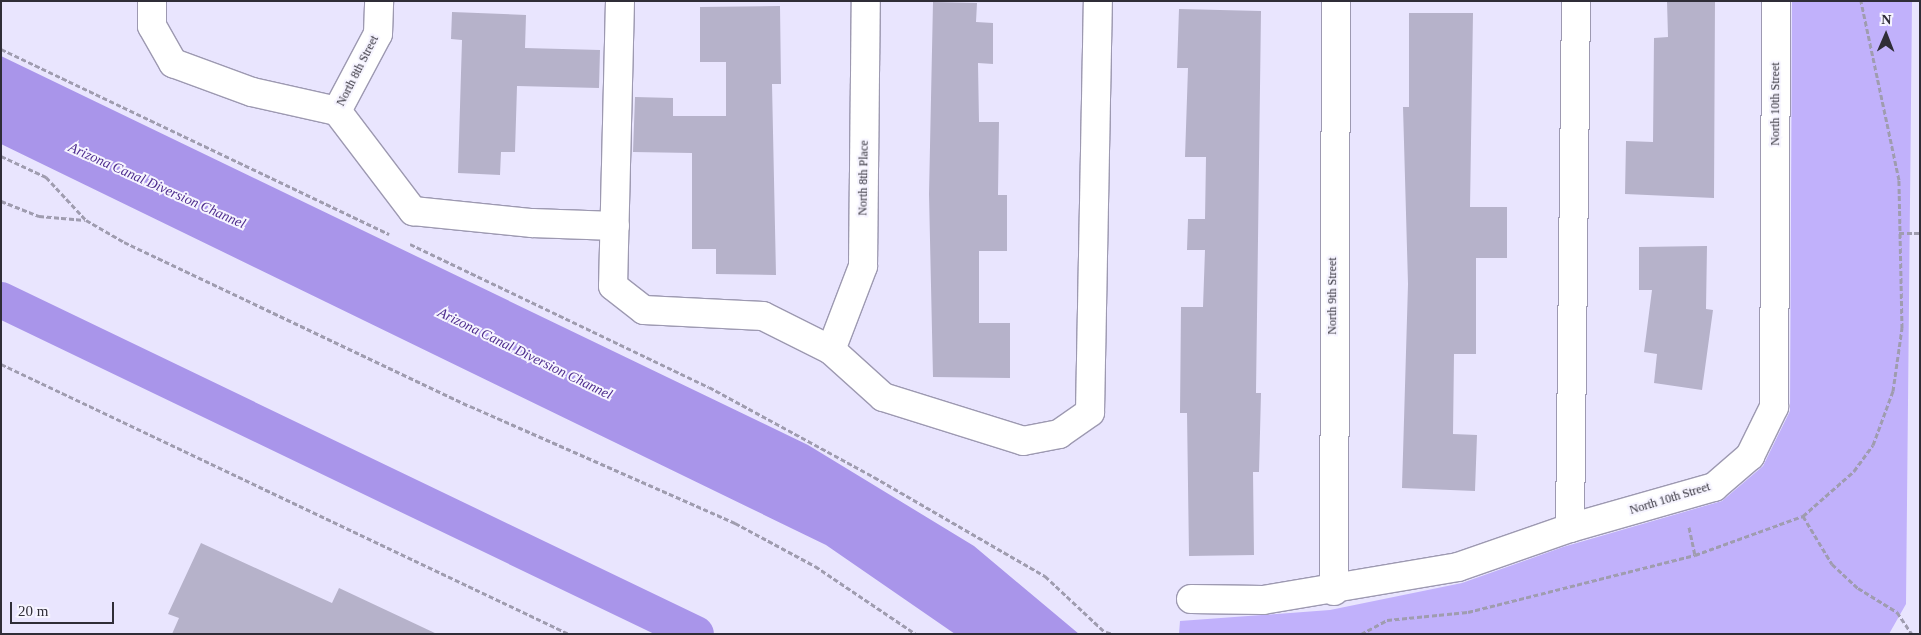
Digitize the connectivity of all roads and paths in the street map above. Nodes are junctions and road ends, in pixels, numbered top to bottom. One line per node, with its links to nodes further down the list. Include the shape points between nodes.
1 (152, 1): 10 (street, via 152,26 172,62 252,92)
2 (379, 1): 10 (street, North 8th Street, via 378,34)
3 (620, 1): 14 (street)
4 (866, 1): 19 (street, North 8th Place, via 863,266)
5 (1098, 1): 19 (street, via 1090,412 1058,434 1023,440 882,397)
6 (1336, 1): 23 (street, North 9th Street)
7 (1576, 1): 22 (street)
8 (1776, 1): 22 (street, North 10th Street, via 1774,407 1750,456 1714,487)
9 (1, 49): 17 (path)
10 (337, 112): 14 (street, via 413,211 532,223)
11 (1, 156): 13 (path, via 46,177)
12 (1, 201): 13 (path, via 39,216)
13 (86, 220): 27 (path, via 124,242 470,406 735,523 815,566)
14 (615, 226): 19 (street, via 613,286 644,310 763,316)
15 (1898, 233): 16 (path)
16 (1920, 233)
17 (396, 238)
18 (405, 242): 25 (path, via 709,387 874,477 1045,576)
19 (831, 350)
20 (1, 364): 26 (path)
21 (1803, 516): 29 (path, via 1832,564 1858,588 1897,612)
22 (1570, 528): 23 (street, North 10th Street, via 1458,567)
23 (1334, 591): 24 (street, North 10th Street, via 1263,600)
24 (1191, 599)
25 (1106, 633): 28 (path)
26 (569, 634)
27 (916, 634)
28 (1113, 634)
29 (1912, 634)

